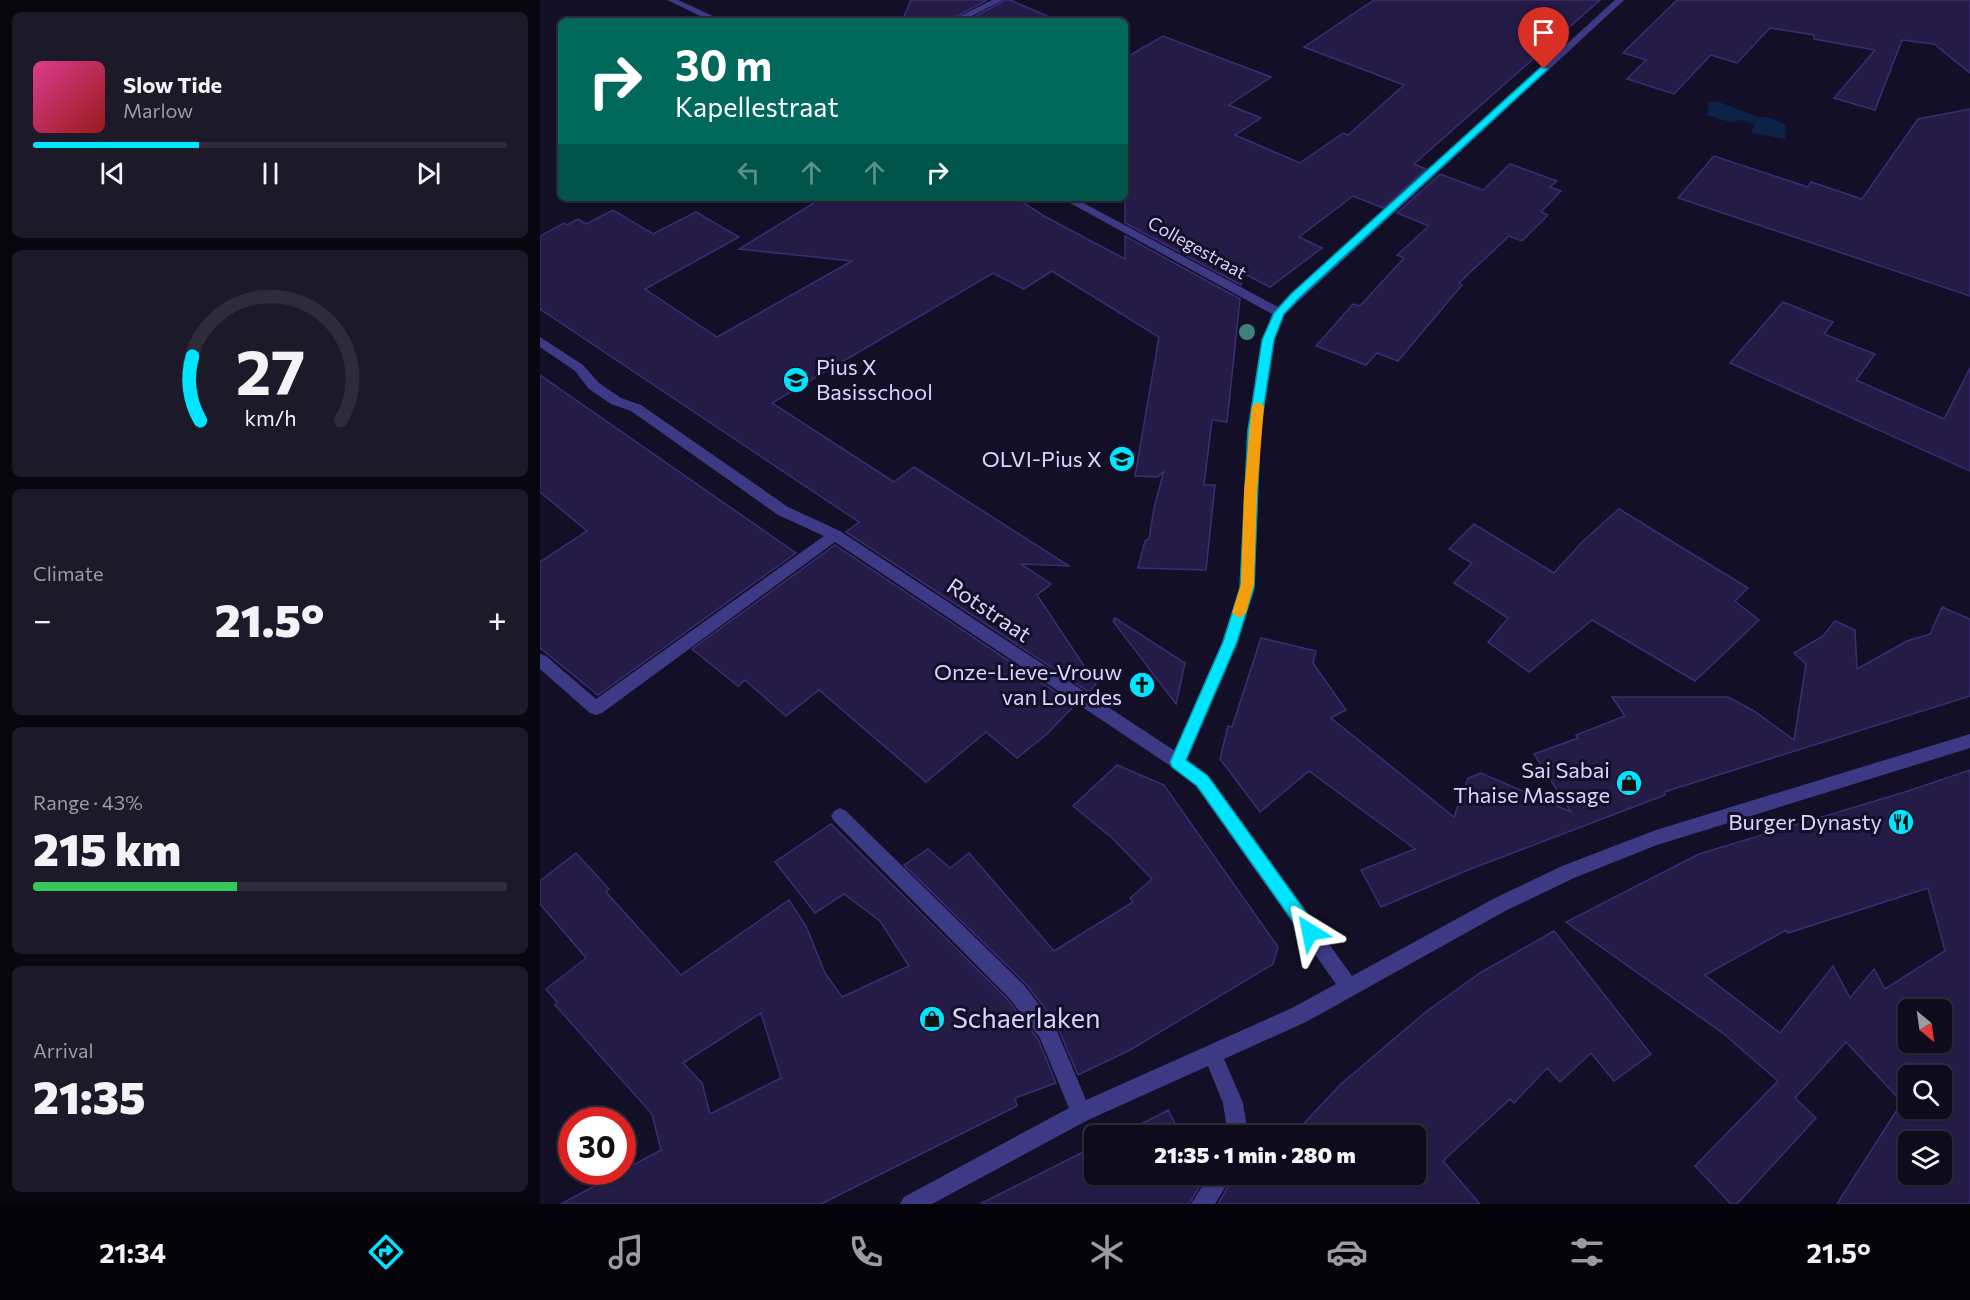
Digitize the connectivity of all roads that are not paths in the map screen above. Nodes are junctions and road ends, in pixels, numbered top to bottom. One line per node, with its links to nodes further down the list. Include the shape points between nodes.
1 (671, 0): 4 (street)
2 (999, 0): 5 (street)
3 (1620, 0): 7 (street)
4 (712, 18)
5 (961, 18)
6 (1072, 201): 7 (street, Collegestraat)
7 (1279, 313): 12 (street, via 1268,340 1254,431 1247,588 1230,642)
8 (540, 341): 9 (street, Rotstraat, via 579,368 594,386 616,401 636,408 783,511)
9 (836, 535): 10 (street, via 596,708); 12 (street, Rotstraat)
10 (540, 660)
11 (1970, 741): 14 (street, via 1656,838 1568,872)
12 (1178, 762): 14 (street, Rotstraat, via 1202,781)
13 (840, 816): 16 (street, via 1017,992 1047,1031)
14 (1349, 987): 15 (street)
15 (1213, 1055): 16 (street); 17 (street, via 1233,1103)
16 (1081, 1113): 19 (street)
17 (1236, 1125)
18 (1215, 1185): 20 (street)
19 (911, 1204)
20 (1202, 1204)

